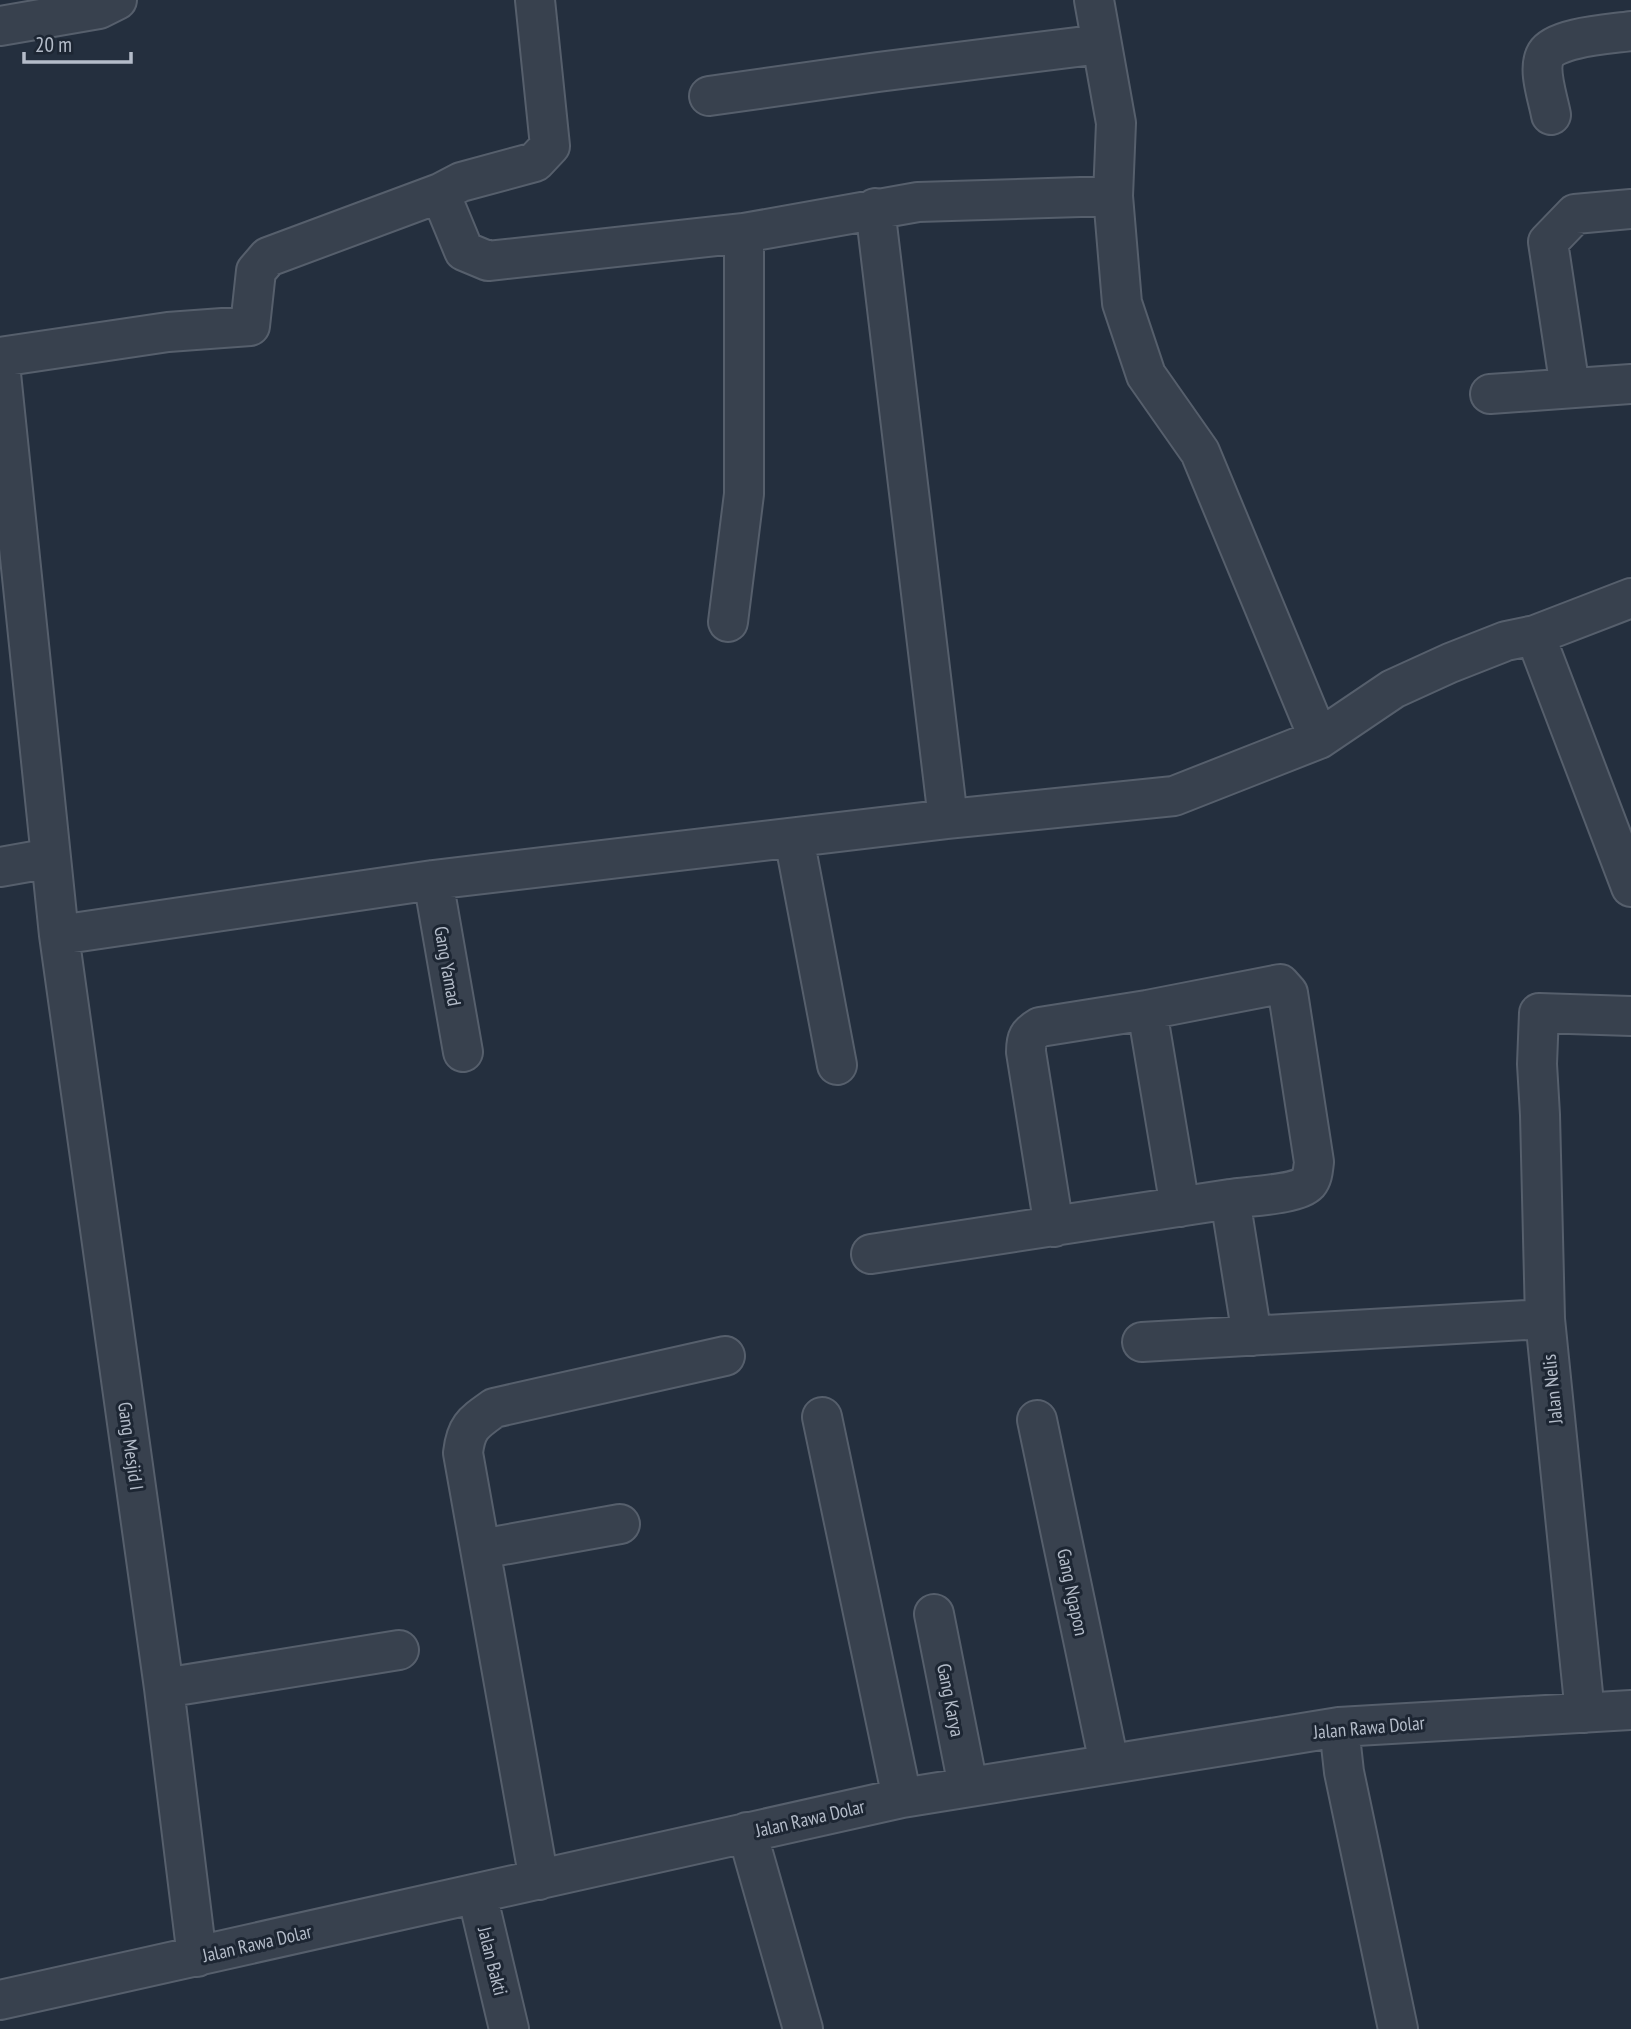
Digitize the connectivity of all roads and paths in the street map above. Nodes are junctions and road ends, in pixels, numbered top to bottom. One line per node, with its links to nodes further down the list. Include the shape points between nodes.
1 (117, 0): 4 (street, via 99,9)
2 (535, 0): 9 (street, via 550,146 535,162 461,182)
3 (1094, 0): 6 (street)
4 (0, 26)
5 (1631, 31): 8 (street, via 1556,44 1545,55 1543,72)
6 (1101, 44): 7 (street); 10 (street, via 1116,123)
7 (709, 96)
8 (1551, 115)
9 (440, 193): 13 (street, via 464,251 488,261); 14 (street, via 268,257 256,271 250,326 168,332)
10 (1113, 196): 11 (street, via 918,202); 23 (street, via 1122,303 1146,375 1200,452)
11 (875, 208): 13 (street); 24 (street)
12 (1631, 209): 17 (street, via 1575,214 1548,242)
13 (744, 233): 21 (street, via 744,494)
14 (0, 357)
15 (0, 364): 19 (street, Gang Mesjid I)
16 (1631, 384): 17 (street)
17 (1570, 388): 18 (street)
18 (1490, 394)
19 (5, 438): 26 (street, Gang Mesjid I)
20 (1631, 598): 22 (street)
21 (728, 622)
22 (1535, 635): 23 (street, via 1506,641 1393,689); 29 (street)
23 (1319, 739): 24 (street, via 1174,796)
24 (948, 819): 25 (street)
25 (794, 838): 28 (street); 34 (street)
26 (51, 859): 27 (street); 30 (street, Gang Mesjid I)
27 (0, 867)
28 (433, 880): 30 (street); 33 (street, Gang Yamad)
29 (1631, 887)
30 (59, 935): 49 (street, Gang Mesjid I)
31 (1147, 1010): 35 (street, via 1280,984 1287,993 1314,1162 1312,1176 1295,1190); 36 (street); 37 (street, via 1040,1027 1029,1033 1026,1052)
32 (1631, 1016): 39 (street, Jalan Nelis, via 1539,1013)
33 (463, 1052)
34 (837, 1065)
35 (1230, 1199): 36 (street); 40 (street)
36 (1180, 1207): 37 (street)
37 (1054, 1227): 38 (street)
38 (871, 1254)
39 (1545, 1319): 40 (street); 51 (street, Jalan Nelis)
40 (1252, 1336): 41 (street)
41 (1142, 1342)
42 (725, 1356): 46 (street, via 494,1408 476,1420 465,1435 463,1453)
43 (822, 1417): 55 (street)
44 (1037, 1420): 53 (street, Gang Ngapon)
45 (620, 1524): 46 (street)
46 (481, 1549): 57 (street)
47 (934, 1614): 54 (street, Gang Karya)
48 (399, 1650): 49 (street)
49 (164, 1688): 59 (street, Gang Mesjid I)
50 (1631, 1710): 51 (street, Jalan Rawa Dolar)
51 (1585, 1713): 52 (street, Jalan Rawa Dolar)
52 (1339, 1727): 53 (street, Jalan Rawa Dolar); 63 (street, via 1344,1772)
53 (1109, 1763): 54 (street, Jalan Rawa Dolar)
54 (968, 1786): 55 (street, Jalan Rawa Dolar)
55 (902, 1798): 56 (street, Jalan Rawa Dolar)
56 (747, 1832): 57 (street, Jalan Rawa Dolar); 62 (street)
57 (539, 1880): 58 (street, Jalan Rawa Dolar)
58 (477, 1894): 59 (street, Jalan Rawa Dolar); 61 (street, Jalan Bakti)
59 (197, 1957): 60 (street, Jalan Rawa Dolar)
60 (0, 2000)
61 (509, 2029)
62 (803, 2029)
63 (1398, 2029)

